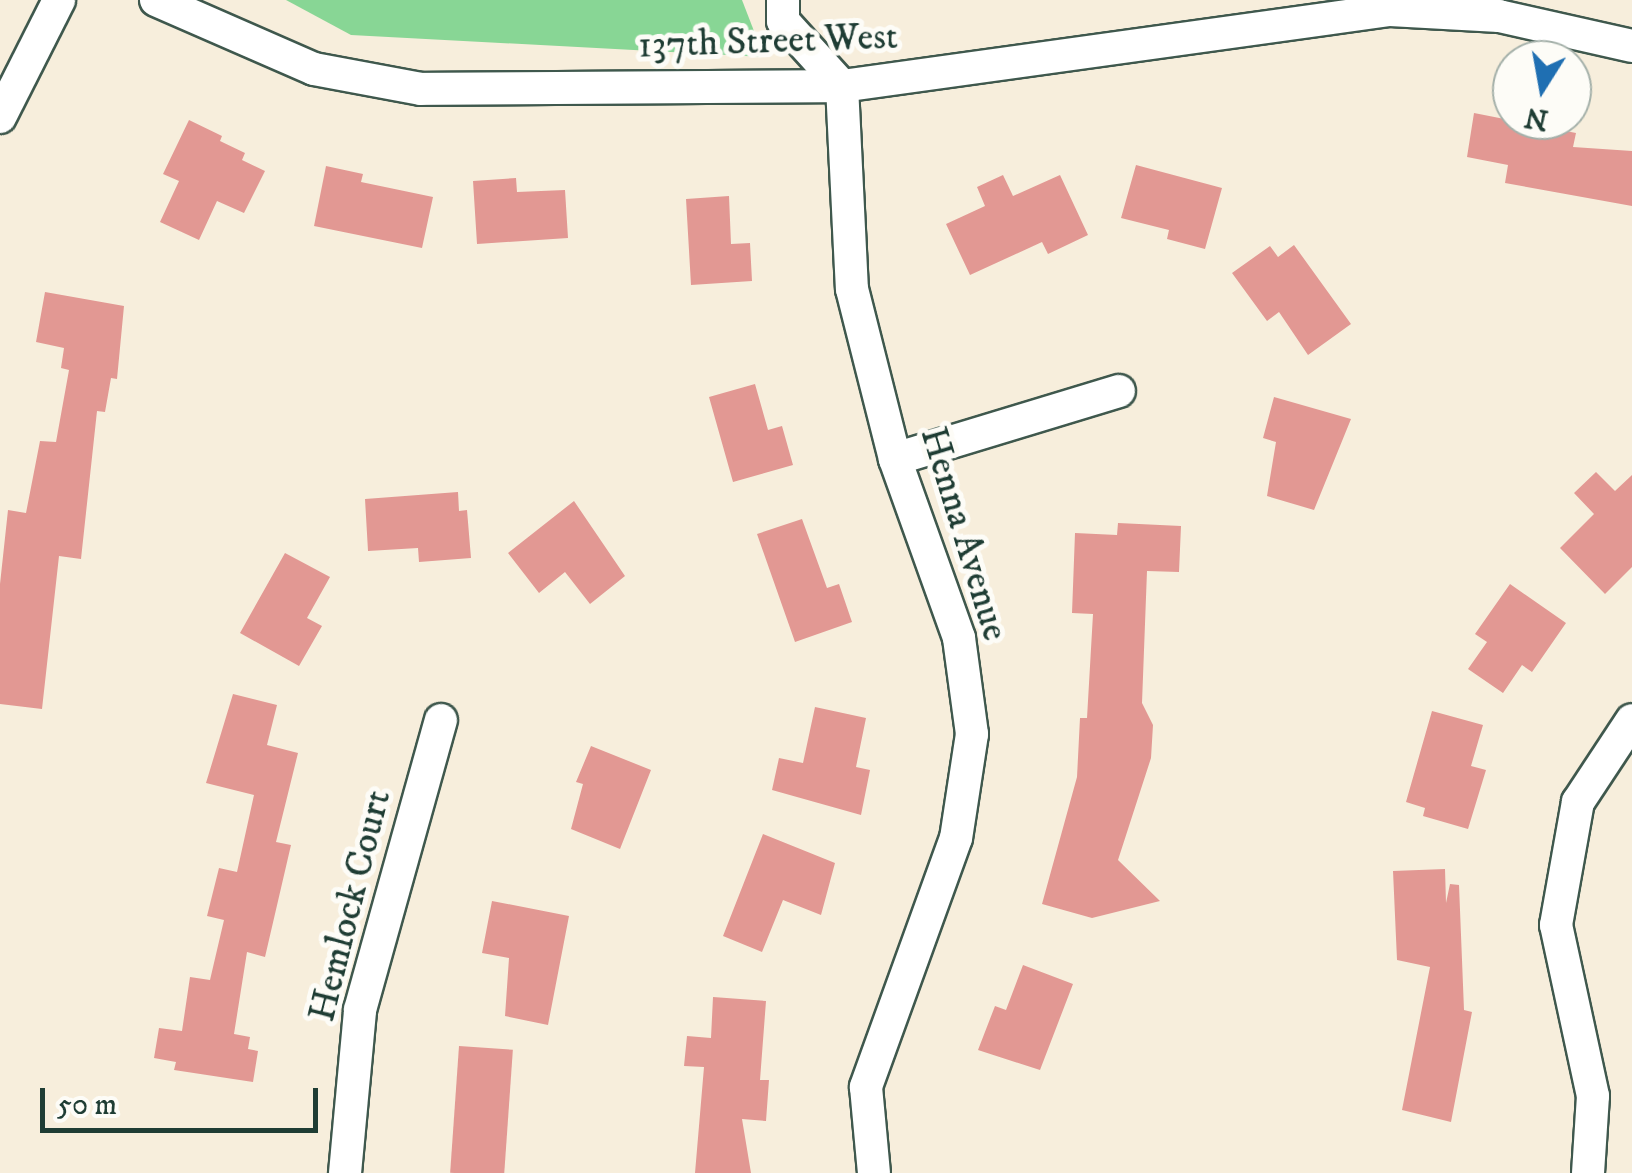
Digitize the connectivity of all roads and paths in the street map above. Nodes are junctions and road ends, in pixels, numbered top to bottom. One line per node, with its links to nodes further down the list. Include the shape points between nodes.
1 (59, 0): 7 (street)
2 (156, 0): 6 (street, 137th Street West, via 314,68 421,89)
3 (783, 0): 6 (street, via 784,21)
4 (1389, 5): 5 (street, 137th Street West, via 1499,16); 6 (street, 137th Street West)
5 (1632, 46)
6 (842, 86): 9 (street, Henna Avenue, via 852,289)
7 (0, 118)
8 (1119, 391): 9 (street)
9 (895, 459): 13 (street, Henna Avenue, via 959,638 972,734 956,838 866,1086)
10 (441, 720): 12 (street, Hemlock Court, via 360,1010)
11 (1632, 720): 14 (street, via 1578,802 1556,924 1592,1096)
12 (345, 1173)
13 (874, 1173)
14 (1588, 1173)

